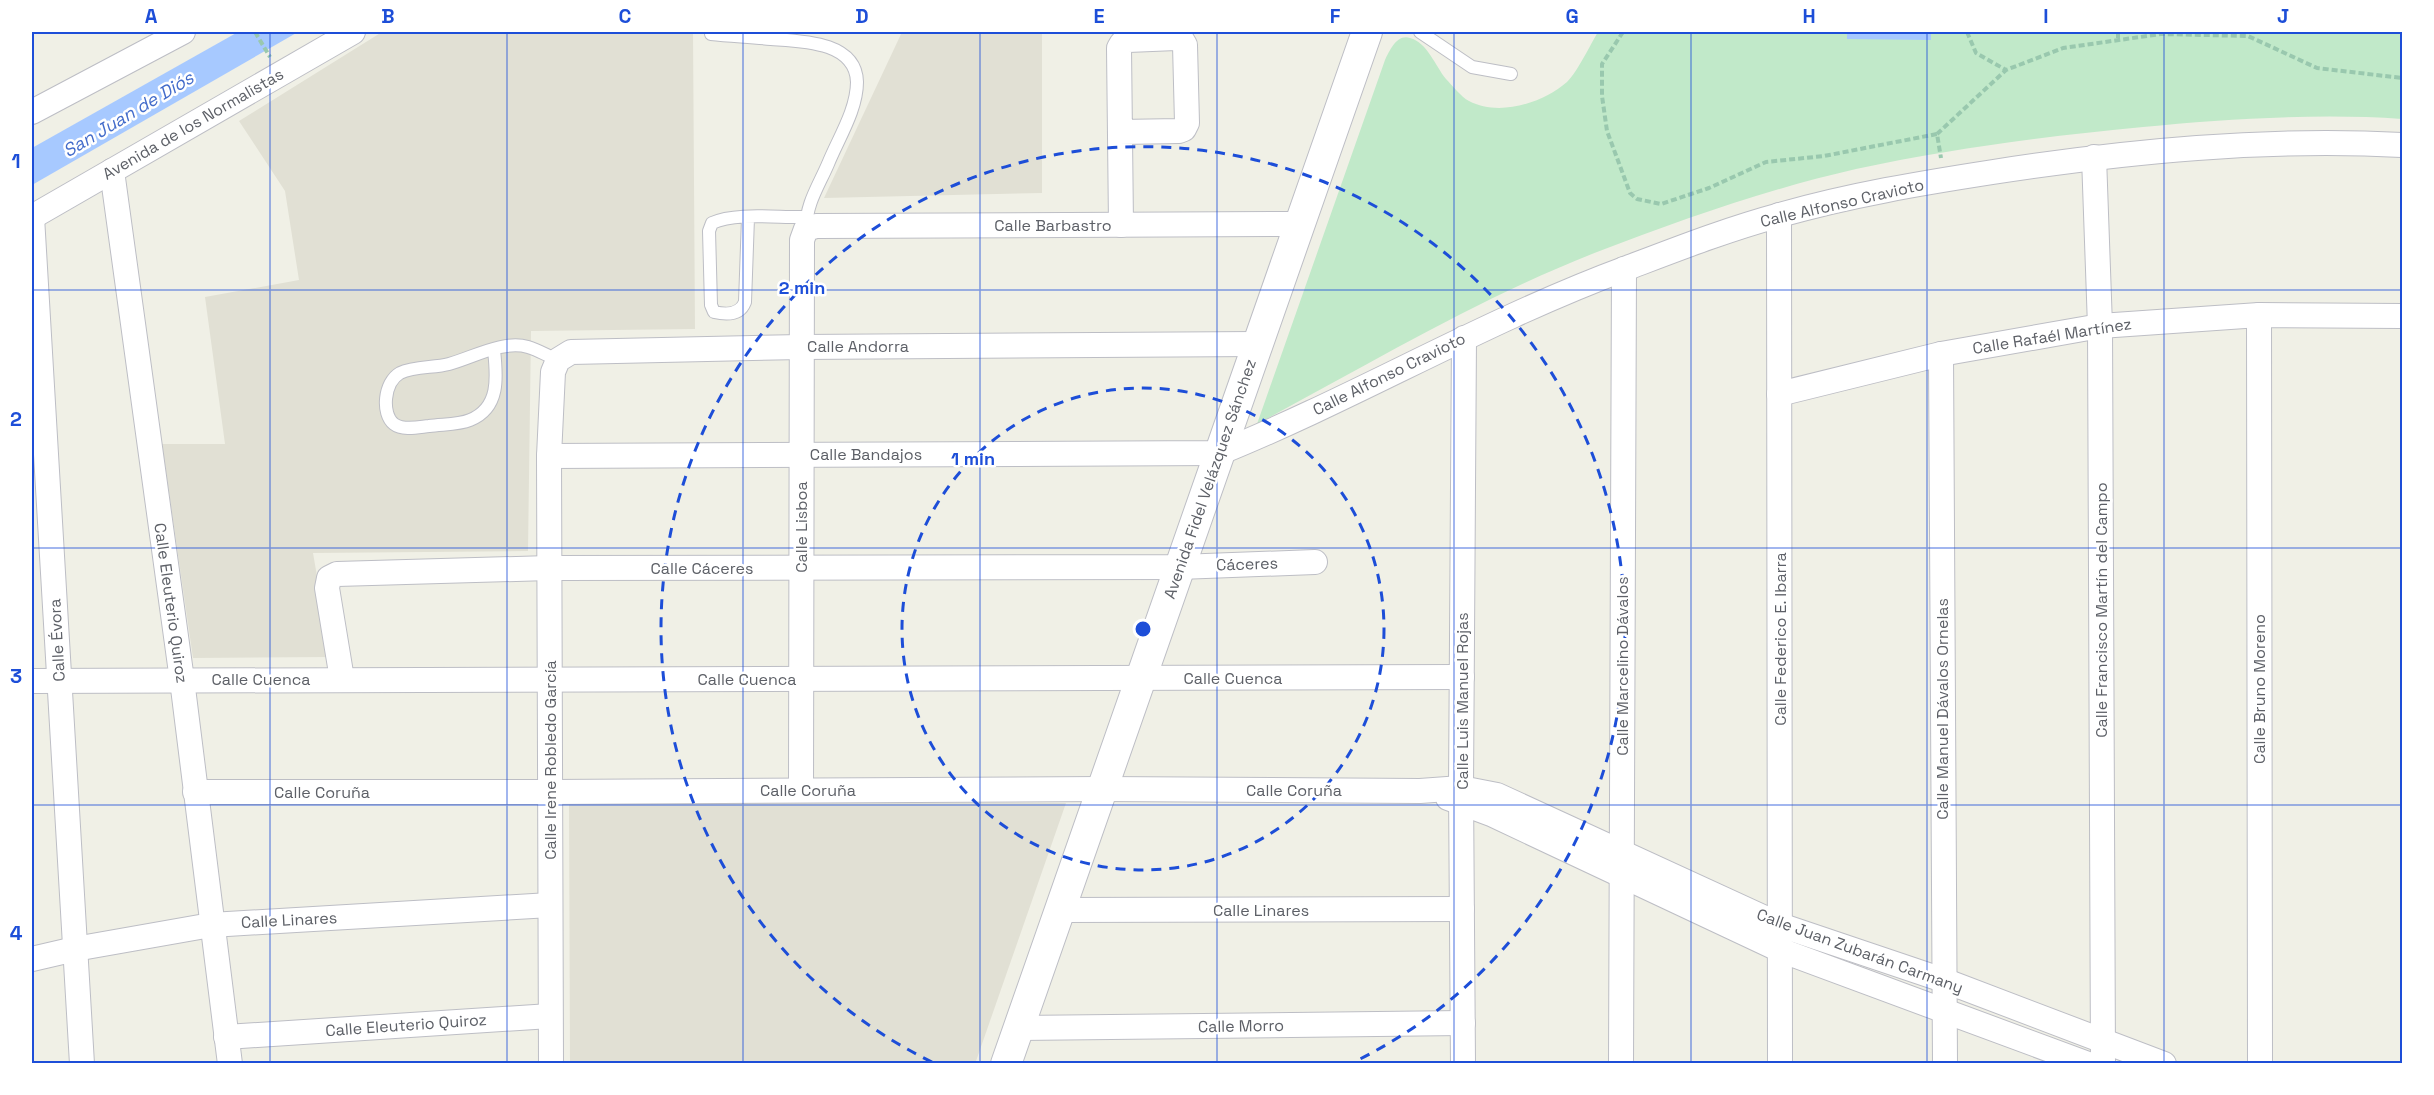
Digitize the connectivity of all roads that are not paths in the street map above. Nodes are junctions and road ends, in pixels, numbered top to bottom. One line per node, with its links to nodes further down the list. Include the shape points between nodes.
1 (183, 32): 7 (street)
2 (353, 32): 11 (street, Avenida de los Normalistas)
3 (1367, 32): 16 (street, Avenida Fidel Velázquez Sánchez)
4 (1420, 32): 6 (lane, via 1472,67)
5 (711, 34): 15 (lane, via 823,45 842,53 852,64 857,81 854,104 812,194)
6 (1511, 74)
7 (32, 112)
8 (1120, 132): 8 (street, via 1122,43 1182,39 1187,123 1184,129); 17 (street)
9 (2403, 145): 10 (street, Calle Alfonso Cravioto, via 2330,142)
10 (2094, 157): 12 (street, Calle Alfonso Cravioto, via 1897,188); 21 (street, Calle Francisco Martín del Campo)
11 (112, 171): 13 (street, Avenida de los Normalistas); 42 (street, Calle Eleuterio Quiroz)
12 (1779, 215): 18 (street, Calle Alfonso Cravioto); 28 (street, Calle Federico E. Ibarra)
13 (32, 217): 34 (street, Calle Évora)
14 (748, 218): 14 (lane, via 745,302 737,312 714,312 711,223); 15 (lane)
15 (806, 223): 17 (street, Calle Barbastro); 24 (street, Calle Lisboa, via 802,240)
16 (1299, 224): 17 (street, Calle Barbastro); 23 (street, Avenida Fidel Velázquez Sánchez)
17 (1121, 225)
18 (1624, 269): 22 (street, Calle Alfonso Cravioto); 50 (street, Calle Marcelino Dávalos)
19 (2259, 315): 20 (street, Calle Rafaél Martínez); 21 (street, Calle Rafaél Martínez); 77 (street, Calle Bruno Moreno)
20 (2403, 316)
21 (2100, 326): 26 (street, Calle Rafaél Martínez); 66 (street, Calle Francisco Martín del Campo)
22 (1464, 338): 29 (street, Calle Alfonso Cravioto); 37 (street, Calle Luis Manuel Rojas)
23 (1257, 344): 24 (street, Calle Andorra); 29 (street, Avenida Fidel Velázquez Sánchez)
24 (802, 347): 27 (street, Calle Andorra, via 571,352); 30 (street, Calle Lisboa)
25 (494, 350): 25 (lane, via 402,372 390,381 386,393 388,418 395,426 406,428 468,421 484,413 493,398 497,378); 27 (lane, via 511,345 528,347)
26 (1941, 354): 28 (street, Calle Rafaél Martínez); 60 (street, Calle Manuel Dávalos Ornelas)
27 (558, 360): 31 (street, via 553,372)
28 (1779, 394): 56 (street, Calle Federico E. Ibarra)
29 (1219, 453): 30 (street, Calle Bandajos); 33 (street, Avenida Fidel Velázquez Sánchez)
30 (801, 454): 31 (street, Calle Bandajos); 36 (street, Calle Lisboa)
31 (549, 456): 35 (street, Calle Irene Robledo García)
32 (1315, 562): 33 (street, Cáceres)
33 (1179, 567): 36 (street, Calle Cáceres); 38 (street, Avenida Fidel Velázquez Sánchez)
34 (42, 568): 44 (street, Calle Évora)
35 (549, 568): 36 (street, Calle Cáceres); 39 (street, Calle Cáceres, via 337,574 329,578 327,588); 40 (street, Calle Irene Robledo García)
36 (801, 568): 41 (street, Calle Lisboa)
37 (1462, 677): 38 (street, Calle Cuenca); 49 (street, Calle Luis Manuel Rojas)
38 (1141, 678): 41 (street, Calle Cuenca); 45 (street, Avenida Fidel Velázquez Sánchez)
39 (342, 679): 40 (street, Calle Cuenca); 42 (street, Calle Cuenca)
40 (549, 679): 41 (street, Calle Cuenca); 48 (street, Calle Irene Robledo García)
41 (801, 679): 46 (street, Calle Lisboa)
42 (182, 680): 44 (street, Calle Cuenca); 47 (street, Calle Eleuterio Quiroz)
43 (32, 681): 44 (street, Calle Cuenca)
44 (59, 681): 57 (street, Calle Évora)
45 (1103, 789): 46 (street, Calle Coruña); 49 (street, Calle Coruña, via 1420,791); 54 (street, Avenida Fidel Velázquez Sánchez)
46 (801, 790): 48 (street, Calle Coruña)
47 (195, 792): 48 (street, Calle Coruña); 55 (street, Calle Eleuterio Quiroz)
48 (550, 792): 52 (street, Calle Irene Robledo García)
49 (1462, 795): 50 (street, Calle Juan Zubarán Carmany, via 1497,795); 51 (street, Calle Juan Zubarán Carmany, via 1491,814); 53 (street, Calle Luis Manuel Rojas)
50 (1621, 851): 51 (street, Calle Marcelino Dávalos); 56 (street, Calle Juan Zubarán Carmany)
51 (1621, 877): 58 (street, Calle Juan Zubarán Carmany); 72 (street, Calle Marcelino Dávalos)
52 (550, 905): 55 (street, Calle Linares); 62 (street, Calle Irene Robledo García)
53 (1462, 909): 54 (street, Calle Linares); 63 (street, Calle Luis Manuel Rojas)
54 (1060, 910): 64 (street, Avenida Fidel Velázquez Sánchez)
55 (211, 925): 57 (street, Calle Linares); 65 (street, Calle Eleuterio Quiroz)
56 (1780, 925): 58 (street, Calle Federico E. Ibarra); 60 (street, Calle Juan Zubarán Carmany)
57 (75, 948): 59 (street, Calle Linares); 67 (street, Calle Évora)
58 (1780, 950): 61 (street, Calle Juan Zubarán Carmany); 73 (street, Calle Federico E. Ibarra)
59 (32, 959)
60 (1942, 980): 61 (street, Calle Manuel Dávalos Ornelas); 66 (street, Calle Juan Zubarán Carmany)
61 (1943, 1009): 74 (street, Calle Manuel Dávalos Ornelas); 75 (street, Calle Juan Zubarán Carmany)
62 (550, 1016): 65 (street, Calle Eleuterio Quiroz); 69 (street, Calle Irene Robledo García)
63 (1463, 1023): 64 (street, Calle Morro); 71 (street, Calle Luis Manuel Rojas)
64 (1019, 1028): 70 (street, Avenida Fidel Velázquez Sánchez)
65 (226, 1037): 68 (street, Calle Eleuterio Quiroz)
66 (2103, 1052): 76 (street, Calle Juan Zubarán Carmany)
67 (82, 1064)
68 (230, 1064)
69 (551, 1064)
70 (1006, 1064)
71 (1463, 1064)
72 (1621, 1064)
73 (1780, 1064)
74 (1945, 1064)
75 (2088, 1064)
76 (2164, 1064)
77 (2260, 1064)

